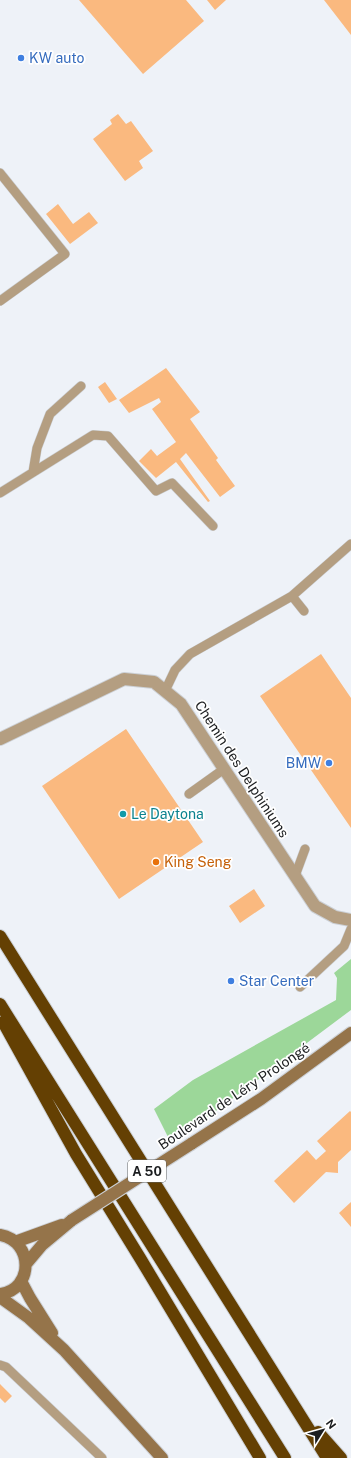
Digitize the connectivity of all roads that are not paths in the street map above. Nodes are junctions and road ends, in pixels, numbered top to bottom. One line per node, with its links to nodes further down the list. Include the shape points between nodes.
1 (0, 173): 2 (lane, via 65,254)
2 (0, 301)
3 (81, 386): 4 (lane, via 50,414 37,448)
4 (33, 472): 5 (lane); 6 (lane, via 93,435 108,436 156,491 172,483)
5 (0, 493)
6 (213, 526)
7 (351, 544): 8 (lane)
8 (292, 596): 9 (lane); 10 (lane, via 190,654 175,670)
9 (304, 610)
10 (165, 691): 11 (street, Chemin des Delphiniums, via 154,682 124,679); 12 (street, Chemin des Delphiniums, via 181,704)
11 (0, 739)
12 (224, 769): 13 (lane); 15 (street, Chemin des Delphiniums)
13 (189, 794)
14 (305, 849): 15 (lane)
15 (295, 876): 16 (street, Chemin des Delphiniums, via 315,906 335,917)
16 (351, 920)
17 (351, 929): 19 (lane, via 344,946)
18 (0, 936): 32 (highway, A 50)
19 (300, 986)
20 (0, 1004): 36 (highway, A 50)
21 (0, 1018): 35 (highway, via 76,1154)
22 (351, 1034): 23 (street, Boulevard de Léry Prolongé, bridge, via 262,1099)
23 (72, 1220): 25 (street, Boulevard de Léry Prolongé); 26 (street, Boulevard de Léry Prolongé, via 42,1245)
24 (0, 1235): 25 (street)
25 (15, 1242): 26 (street, via 21,1248)
26 (26, 1264): 27 (street)
27 (21, 1281): 28 (street, via 10,1291); 30 (street)
28 (0, 1294)
29 (0, 1298): 30 (street, via 29,1318)
30 (64, 1350): 34 (street)
31 (0, 1365): 33 (lane, via 6,1367)
32 (294, 1405): 37 (highway, A 50); 38 (highway)
33 (102, 1458)
34 (162, 1458)
35 (260, 1458)
36 (285, 1458)
37 (327, 1458)
38 (341, 1458)

